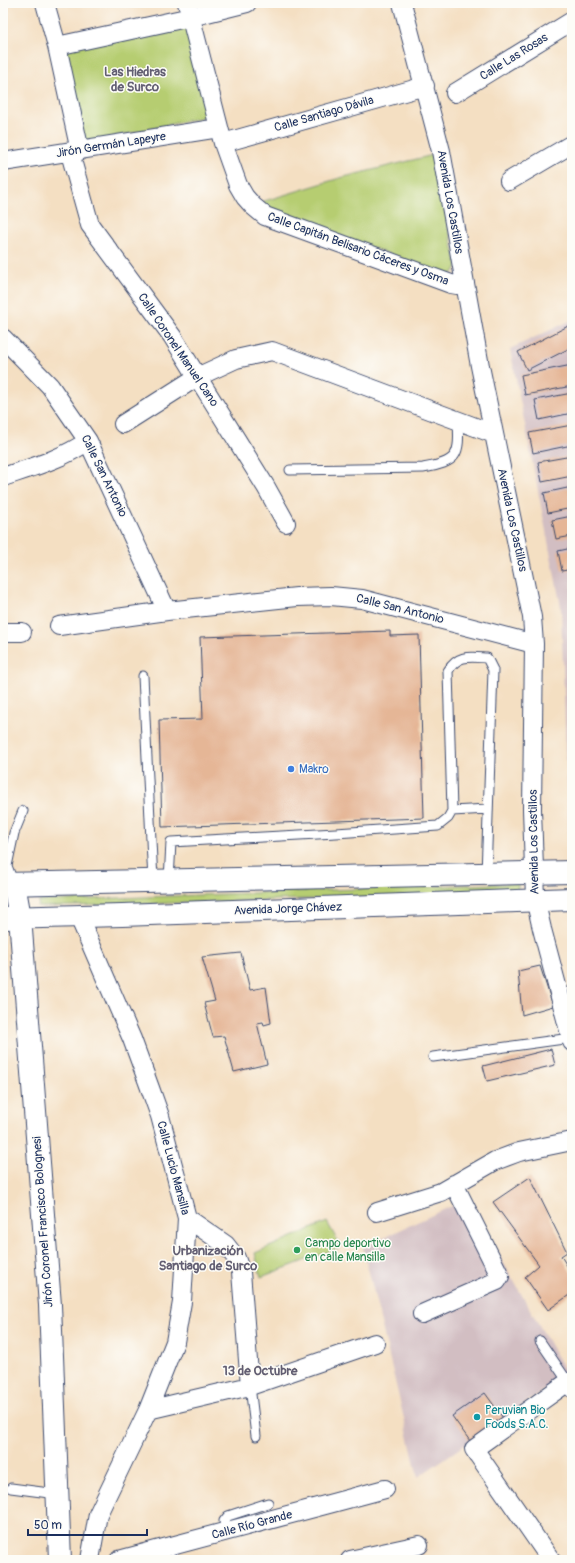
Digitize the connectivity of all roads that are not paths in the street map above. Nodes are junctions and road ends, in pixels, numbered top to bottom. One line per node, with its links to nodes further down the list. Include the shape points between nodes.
1 (45, 3): 6 (street, Calle Coronel Manuel Cano)
2 (247, 3): 4 (street)
3 (402, 3): 7 (street, Avenida Los Castillos)
4 (189, 10): 6 (street); 9 (street, Calle Capitán Belisario Cáceres y Osma)
5 (572, 21): 8 (street, Calle Las Rosas)
6 (57, 46): 11 (street, Calle Coronel Manuel Cano)
7 (425, 86): 9 (street, Calle Santiago Dávila); 14 (street, Avenida Los Castillos, via 441,150)
8 (455, 93)
9 (221, 135): 11 (street, Jirón Germán Lapeyre); 14 (street, Calle Capitán Belisario Cáceres y Osma, via 238,185 252,206 265,216 451,284)
10 (572, 144): 13 (street)
11 (75, 152): 12 (street, Jirón Germán Lapeyre); 16 (street, Calle Coronel Manuel Cano, via 90,225 172,336)
12 (3, 162)
13 (509, 181)
14 (464, 283): 19 (street, Avenida Los Castillos)
15 (3, 338): 20 (street, Calle San Antonio, via 50,386)
16 (197, 377): 17 (street, via 236,359 272,351); 18 (street); 23 (street, Calle Coronel Manuel Cano)
17 (458, 421): 19 (street); 21 (lane, via 458,449 452,459 443,464 423,468)
18 (122, 424)
19 (494, 434): 28 (street, Avenida Los Castillos, via 532,617)
20 (88, 441): 22 (street, via 58,458); 24 (street, Calle San Antonio)
21 (290, 470)
22 (3, 477)
23 (286, 523)
24 (168, 611): 25 (street, Calle San Antonio); 28 (street, Calle San Antonio, via 297,597 339,596 362,599)
25 (59, 626)
26 (3, 632): 27 (street)
27 (22, 632)
28 (534, 644): 34 (street, Avenida Los Castillos)
29 (143, 676): 36 (lane)
30 (488, 809): 32 (lane); 32 (lane, via 493,670 487,658 465,656 448,671); 35 (lane)
31 (23, 811): 37 (lane, via 14,833 7,866)
32 (452, 811): 36 (lane, via 438,826 171,842)
33 (572, 872): 34 (main road)
34 (533, 874): 35 (main road); 38 (street, Avenida Los Castillos)
35 (486, 875): 36 (main road)
36 (161, 881): 37 (main road)
37 (8, 884): 41 (main road, Jirón Coronel Francisco Bolognesi)
38 (535, 899): 39 (main road, Avenida Jorge Chávez); 40 (main road, Avenida Jorge Chávez); 42 (street, Avenida Los Castillos)
39 (572, 899)
40 (79, 917): 41 (main road, Avenida Jorge Chávez); 47 (street, Calle Lucio Mansilla, via 132,1039 150,1088)
41 (12, 918): 57 (main road, Jirón Coronel Francisco Bolognesi, via 50,1305)
42 (572, 1040): 43 (lane)
43 (433, 1057)
44 (572, 1141): 45 (street, via 519,1152 495,1161)
45 (454, 1184): 46 (street, via 440,1192); 48 (street, via 500,1276 497,1281)
46 (378, 1212)
47 (187, 1218): 52 (street, via 226,1245 236,1258 241,1272); 53 (street, Calle Lucio Mansilla, via 182,1302 177,1335)
48 (422, 1314)
49 (540, 1341): 51 (lane)
50 (375, 1343): 52 (street)
51 (570, 1385): 65 (street, via 474,1449)
52 (250, 1386): 53 (street); 54 (lane)
53 (148, 1410): 62 (street, Calle Lucio Mansilla, via 98,1514)
54 (256, 1436)
55 (10, 1488): 57 (lane)
56 (385, 1489): 59 (street, Calle Río Grande)
57 (57, 1494): 61 (main road, Jirón Coronel Francisco Bolognesi)
58 (268, 1503): 59 (lane, via 228,1516 224,1521)
59 (226, 1532): 63 (street, Calle Río Grande)
60 (419, 1545): 64 (street)
61 (60, 1560)
62 (90, 1560)
63 (118, 1560)
64 (350, 1560)
65 (551, 1560)

